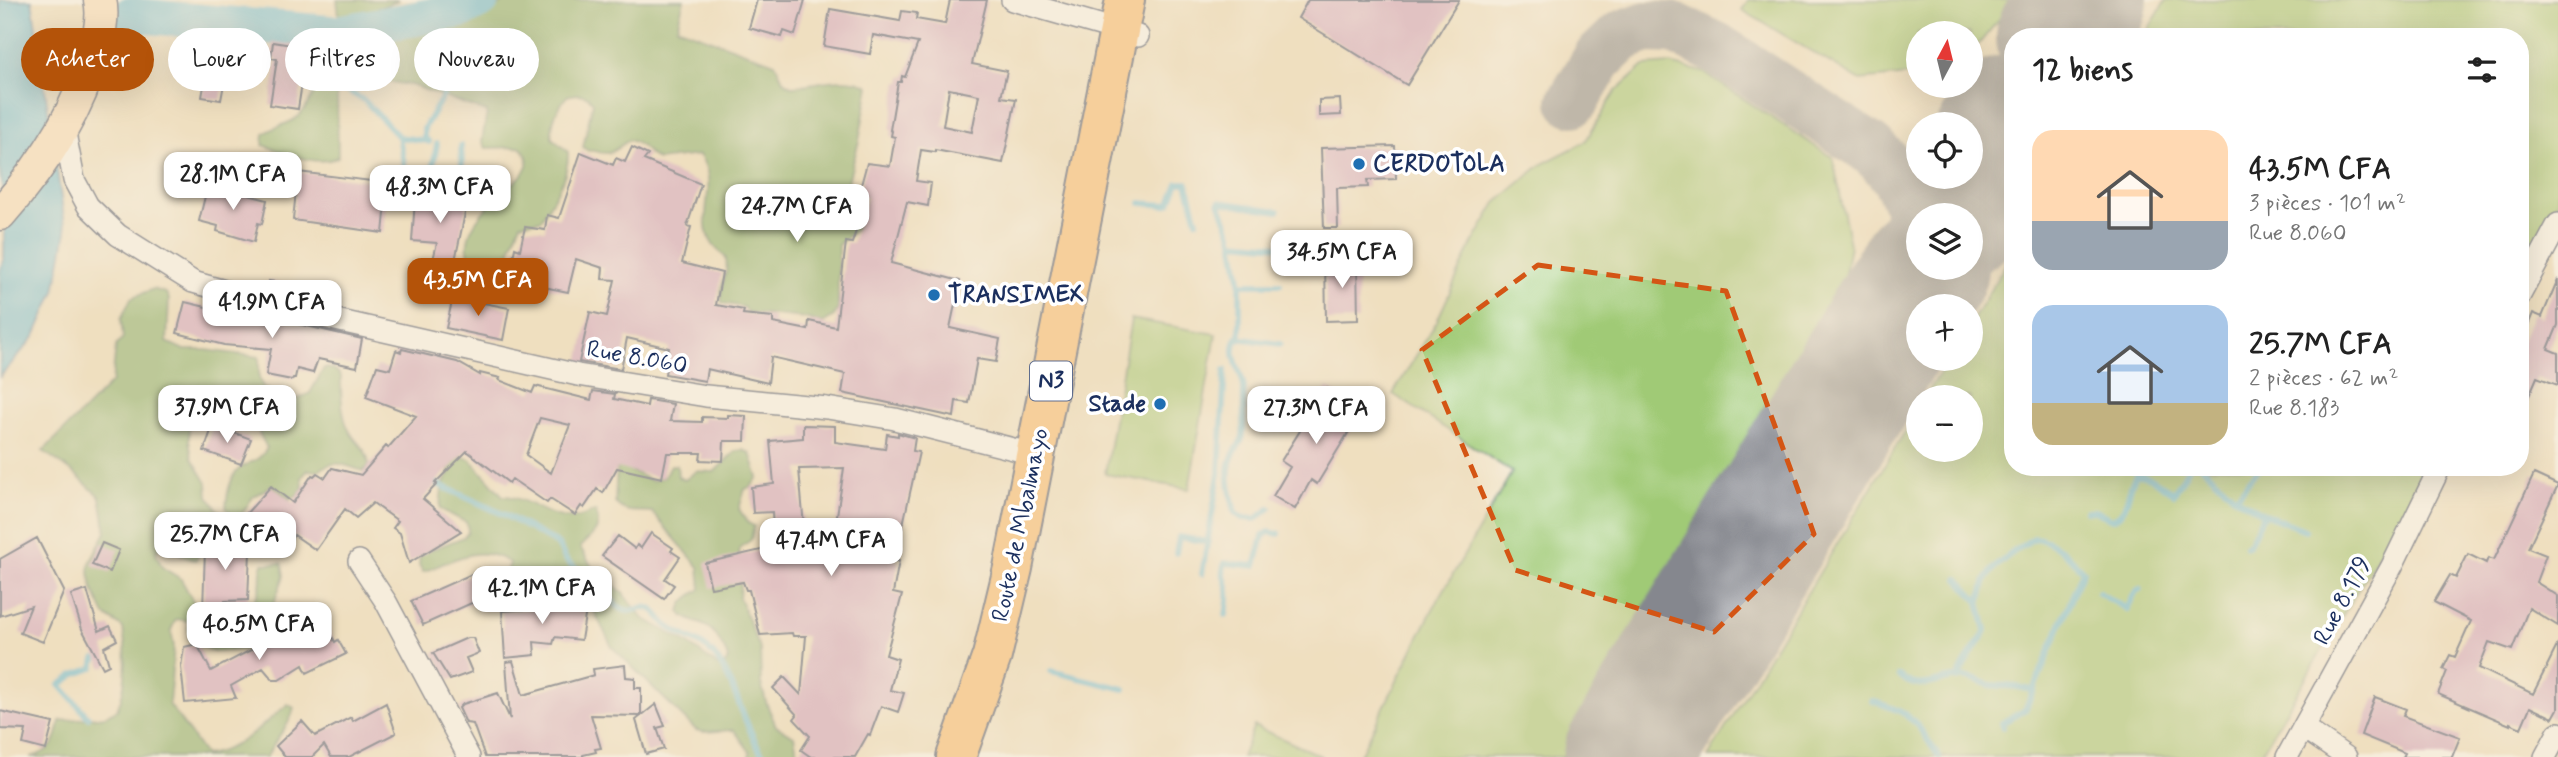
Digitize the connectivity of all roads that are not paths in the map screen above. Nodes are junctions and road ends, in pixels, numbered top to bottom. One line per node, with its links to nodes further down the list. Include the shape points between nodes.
1 (100, 0): 4 (main road, via 99,37 91,65)
2 (1012, 0): 3 (street)
3 (1132, 17): 8 (highway, Route de Mbalmayo / N3); 15 (highway, N3, via 1033,576)
4 (59, 136): 5 (main road); 8 (street, Rue 8.060, via 88,206 118,235 193,282 292,310 578,375 895,419)
5 (3, 211)
6 (2558, 223): 7 (street)
7 (2529, 278)
8 (1037, 455): 14 (highway, Route de Mbalmayo / N3, via 992,656)
9 (2436, 476): 11 (street, Rue 8.179)
10 (359, 561): 13 (street)
11 (2304, 728): 16 (street, Rue 8.179); 17 (street)
12 (2558, 733): 18 (street)
13 (469, 757)
14 (956, 757)
15 (976, 757)
16 (2287, 757)
17 (2346, 757)
18 (2545, 757)

